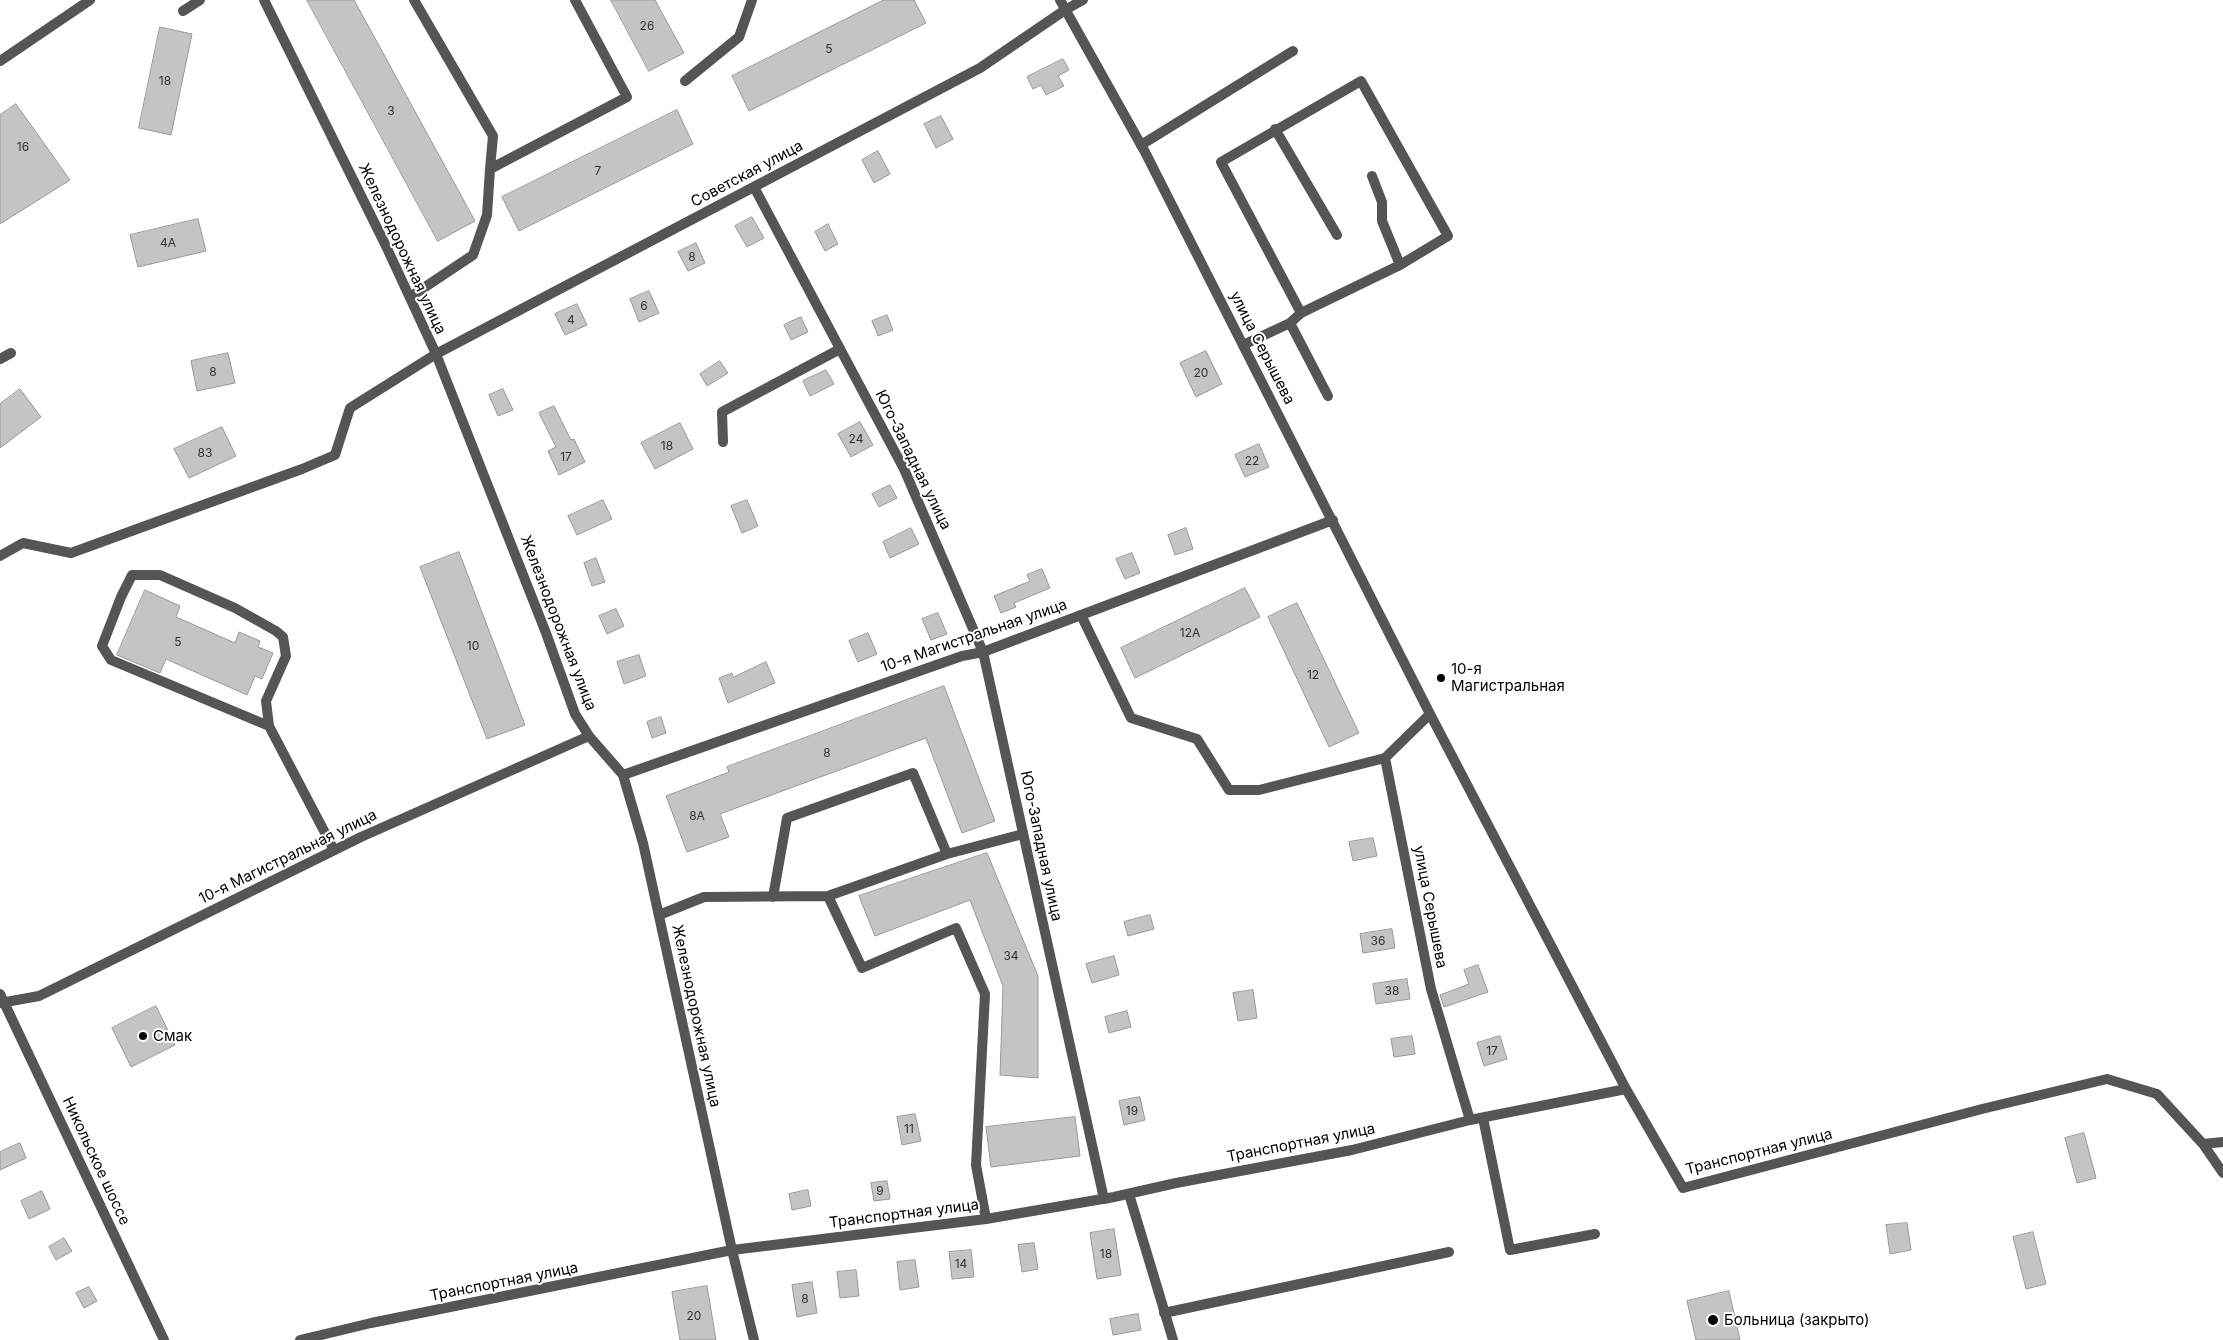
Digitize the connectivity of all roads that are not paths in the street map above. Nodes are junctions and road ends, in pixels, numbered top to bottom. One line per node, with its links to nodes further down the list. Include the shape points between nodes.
1 (90, 0): 12 (street)
2 (200, 0): 10 (street)
3 (264, 0): 21 (street, Железнодорожная улица)
4 (414, 0): 16 (street, via 493,136)
5 (576, 0): 16 (street, via 626,97)
6 (752, 0): 13 (street, via 738,37)
7 (1060, 0): 9 (street, улица Серышева)
8 (1083, 0): 9 (street, Советская улица)
9 (1065, 10): 15 (street, улица Серышева); 18 (street, Советская улица, via 980,68)
10 (183, 11)
11 (1294, 51): 15 (street)
12 (0, 60)
13 (685, 81)
14 (1276, 129): 19 (street); 20 (street, via 1361,81 1448,236); 22 (street, via 1221,162)
15 (1141, 145): 24 (street, улица Серышева)
16 (490, 168): 21 (street, via 487,216 473,255)
17 (1372, 176): 20 (street, via 1382,202 1382,221)
18 (754, 187): 25 (street, Юго-Западная улица); 27 (street, Советская улица)
19 (1337, 236)
20 (1400, 265): 22 (street)
21 (410, 297): 27 (street, Железнодорожная улица)
22 (1301, 313): 23 (street)
23 (1290, 323): 24 (street); 29 (street)
24 (1243, 345): 31 (street, улица Серышева)
25 (840, 349): 30 (street, via 722,412); 34 (street, Юго-Западная улица, via 904,469)
26 (11, 352): 28 (street)
27 (436, 354): 32 (street, Советская улица, via 350,408 335,454 302,470 71,553 24,543); 37 (street, Железнодорожная улица, via 575,714)
28 (0, 360)
29 (1328, 396)
30 (723, 442)
31 (1333, 520): 33 (street, 10-я Магистральная улица); 35 (street, улица Серышева)
32 (0, 556)
33 (1081, 615): 34 (street, 10-я Магистральная улица); 38 (street, via 1131,718 1197,739 1229,790 1259,790)
34 (983, 652): 39 (street, 10-я Магистральная улица, via 962,656); 40 (street, Юго-Западная улица)
35 (1430, 714): 38 (street); 47 (street, улица Серышева)
36 (269, 726): 36 (street, via 266,701 286,656 283,638 235,608 160,575 132,575 102,646 111,660); 41 (street)
37 (589, 736): 39 (street, Железнодорожная улица); 41 (street, 10-я Магистральная улица)
38 (1385, 758): 49 (street, улица Серышева, via 1431,990)
39 (624, 775): 45 (street, Железнодорожная улица)
40 (1023, 834): 42 (street); 54 (street, Юго-Западная улица)
41 (334, 850): 46 (street, 10-я Магистральная улица, via 39,996)
42 (947, 854): 43 (street); 44 (street, via 913,774 788,818)
43 (828, 896): 44 (street); 55 (street, via 862,968 956,928 985,994 976,1165)
44 (773, 897): 45 (street, via 704,897)
45 (658, 915): 57 (street, Железнодорожная улица)
46 (1, 1000): 60 (street, Никольское шоссе)
47 (1626, 1089): 48 (street, Транспортная улица); 51 (street, Транспортная улица, via 1683,1188 1982,1108 2108,1079 2157,1094)
48 (1482, 1118): 49 (street, Транспортная улица); 56 (street, via 1510,1250)
49 (1470, 1120): 53 (street, Транспортная улица, via 1352,1150)
50 (2223, 1142): 51 (street)
51 (2203, 1144): 52 (street)
52 (2223, 1173)
53 (1129, 1194): 54 (street, Транспортная улица); 59 (street)
54 (1104, 1199): 55 (street, Транспортная улица)
55 (986, 1220): 57 (street, Транспортная улица)
56 (1595, 1234)
57 (732, 1250): 61 (street, Транспортная улица); 62 (street, Железнодорожная улица)
58 (1449, 1252): 59 (street)
59 (1164, 1313): 63 (street)
60 (164, 1340)
61 (300, 1340)
62 (754, 1340)
63 (1173, 1340)

